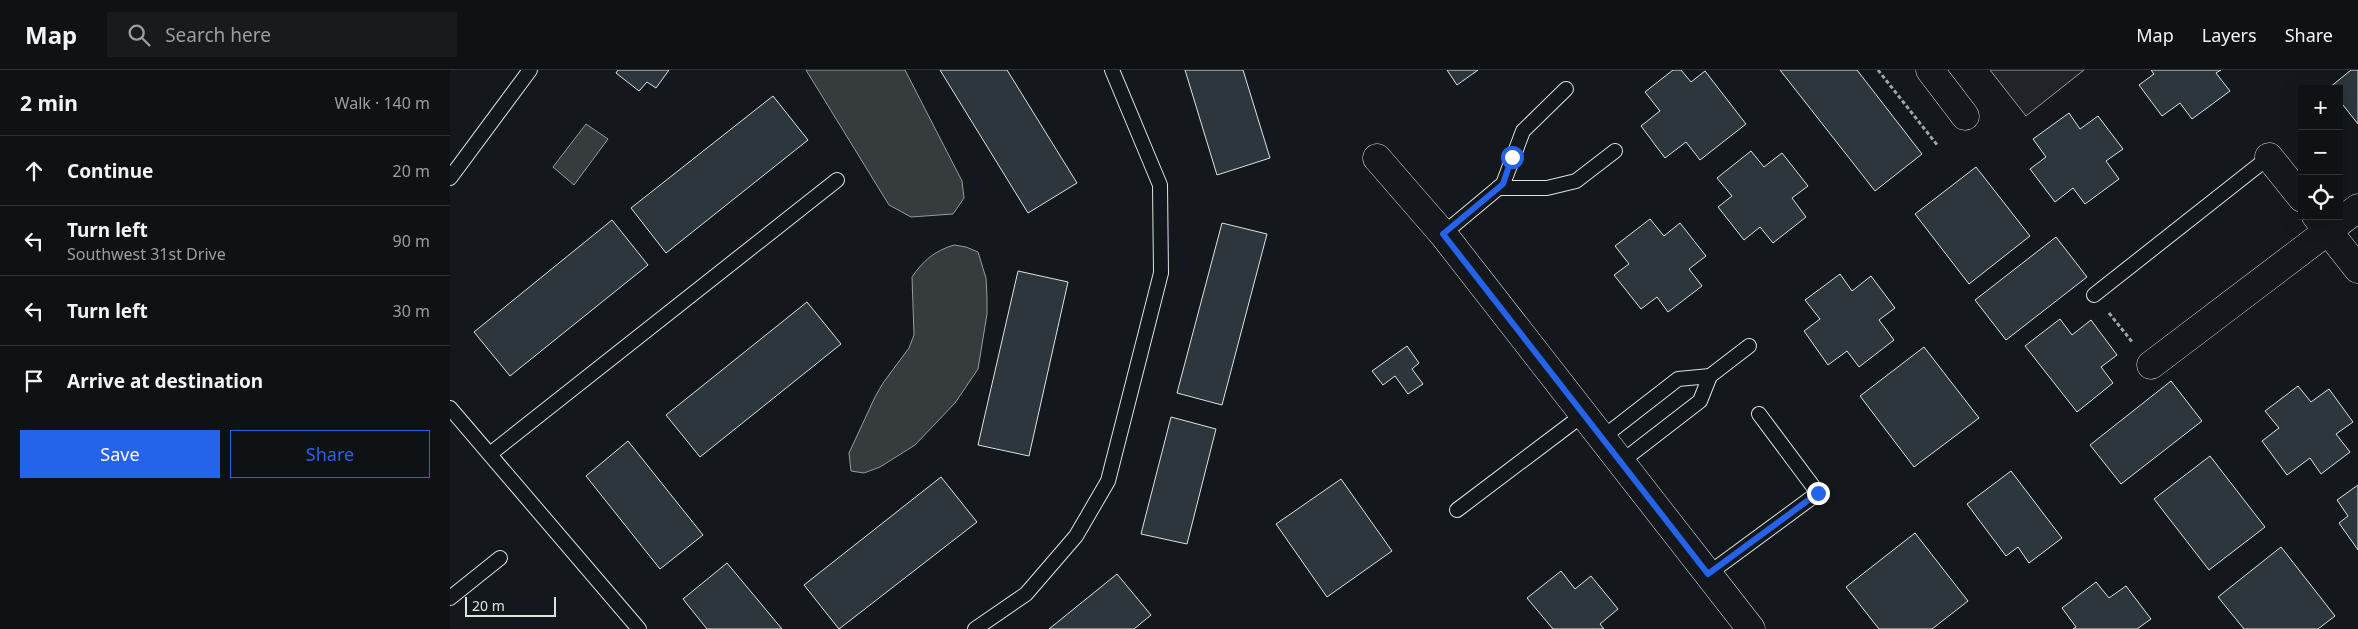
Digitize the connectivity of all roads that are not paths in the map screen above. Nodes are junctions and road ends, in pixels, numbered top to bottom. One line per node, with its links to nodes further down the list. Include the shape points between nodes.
1 (530, 70): 9 (lane)
2 (1112, 70): 32 (lane, via 1160,185 1161,273 1108,481 1076,536 1026,594)
3 (1930, 70): 5 (street)
4 (1566, 88): 11 (lane, via 1523,131 1503,184)
5 (1966, 116)
6 (1615, 151): 11 (lane, via 1576,181 1547,188)
7 (2269, 157): 12 (street); 17 (lane)
8 (1377, 158): 15 (street)
9 (450, 178)
10 (837, 180): 25 (lane)
11 (1498, 188): 15 (lane)
12 (2298, 193)
13 (2358, 208): 14 (street)
14 (2323, 224): 16 (street); 19 (street)
15 (1443, 234): 22 (street)
16 (2358, 270)
17 (2094, 294)
18 (1749, 346): 20 (lane)
19 (2150, 365)
20 (1710, 376): 24 (lane, via 1678,379); 26 (lane, via 1700,401)
21 (450, 408): 25 (lane)
22 (1584, 414): 24 (street); 27 (lane)
23 (1758, 414): 29 (lane, via 1818,493)
24 (1602, 438): 26 (street)
25 (490, 454): 31 (lane)
26 (1621, 462): 29 (street)
27 (1457, 510)
28 (500, 558): 30 (lane)
29 (1708, 574): 33 (street)
30 (450, 598)
31 (639, 629)
32 (975, 629)
33 (1751, 629)

